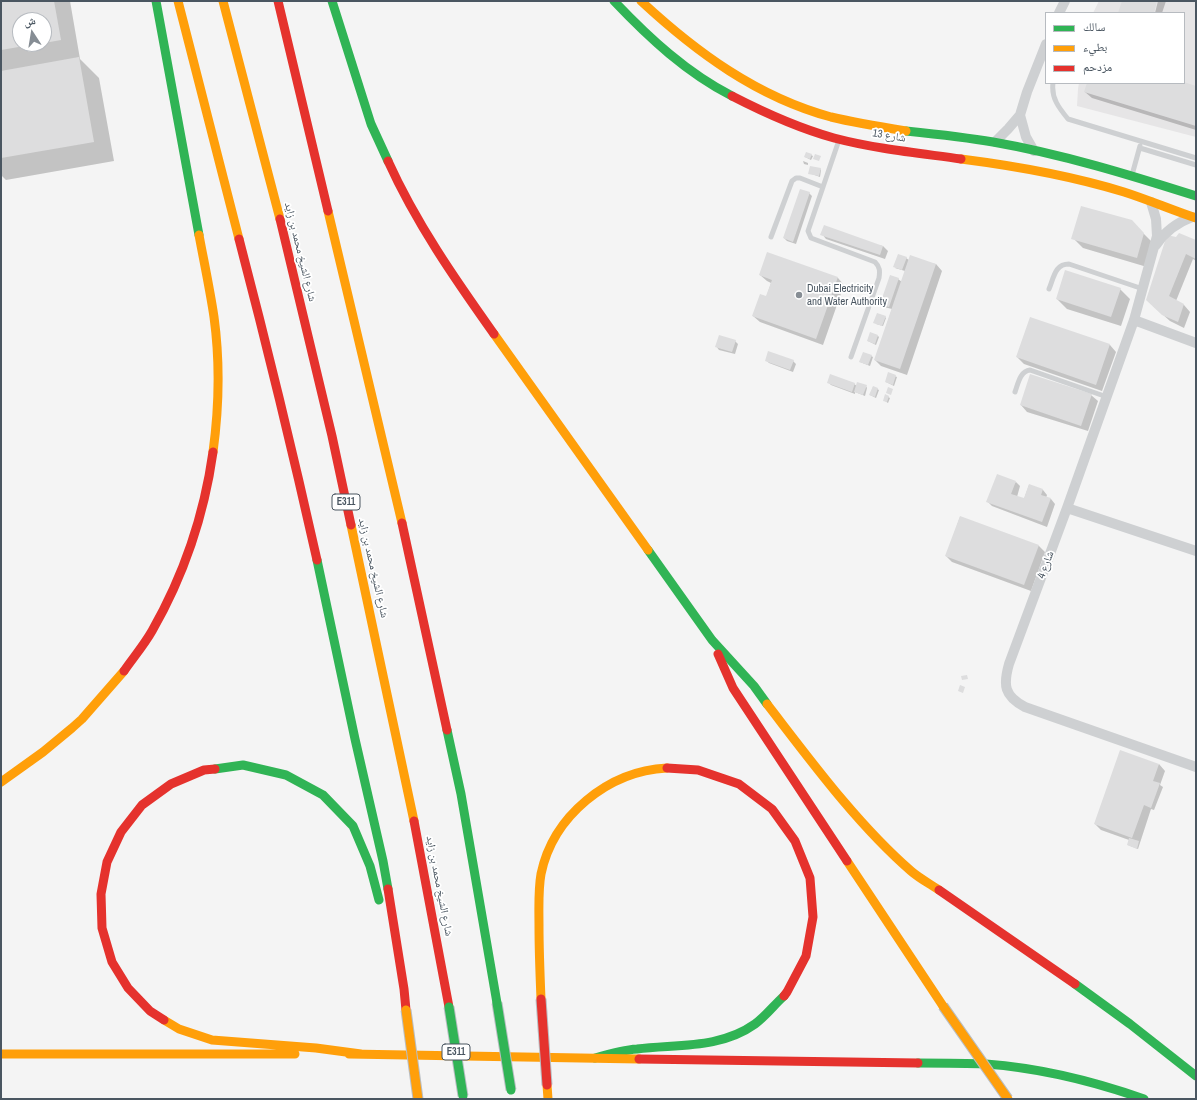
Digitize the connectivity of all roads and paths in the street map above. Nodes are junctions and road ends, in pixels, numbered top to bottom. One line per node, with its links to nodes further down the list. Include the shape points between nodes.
1 (156, 1): 37 (main road, via 214,318 219,394 216,444 202,516 175,587 150,634 100,699)
2 (178, 1): 43 (main road, via 303,497 383,861)
3 (223, 1): 49 (main road, شارع الشيخ محمد بن زايد / E311, bridge, via 290,259 372,615 408,786)
4 (278, 1): 48 (main road, bridge, via 422,611 461,794)
5 (332, 1): 36 (main road, via 371,124 397,181 430,240)
6 (614, 1): 13 (main road, شارع 13, via 662,48 710,83 779,120)
7 (641, 1): 15 (main road, شارع 13, via 694,48 756,87 790,103 861,124)
8 (1065, 1): 9 (street)
9 (1060, 12)
10 (1045, 47): 12 (street)
11 (1053, 84): 14 (lane, via 1055,102 1068,119)
12 (1020, 115): 15 (street); 17 (street, via 1026,138)
13 (840, 139): 21 (lane); 23 (main road, شارع 13, via 1015,167 1115,190)
14 (1142, 141): 16 (lane); 18 (lane)
15 (995, 142): 17 (main road, شارع 13)
16 (1140, 148): 19 (lane); 20 (lane)
17 (1034, 151): 20 (main road, شارع 13)
18 (1196, 158)
19 (1196, 165)
20 (1132, 176): 22 (main road, شارع 13)
21 (824, 187): 25 (lane, via 800,178 792,181); 31 (lane, via 809,227 809,235 815,240 875,262 880,272)
22 (1196, 196)
23 (1152, 202): 24 (main road, شارع 13); 26 (street, شارع 4, via 1156,219)
24 (1194, 217): 26 (street, شارع 4, via 1183,220 1171,228)
25 (771, 237)
26 (1156, 245): 28 (street, شارع 4)
27 (1049, 289): 28 (lane, via 1058,267 1063,264)
28 (1143, 289): 29 (street, شارع 4)
29 (1134, 320): 30 (street); 33 (street, شارع 4)
30 (1196, 343)
31 (850, 358)
32 (1015, 392): 33 (lane, via 1023,374 1030,370)
33 (1107, 396): 34 (street, شارع 4)
34 (1067, 508): 35 (street); 38 (street, شارع 4, via 1006,673 1008,693 1014,701 1025,707)
35 (1196, 552)
36 (712, 640): 47 (main road, via 754,686 875,836 912,872 1061,974); 52 (main road, bridge, via 733,688 943,1006)
37 (39, 755): 39 (main road); 40 (main road)
38 (1196, 767)
39 (1, 771)
40 (1, 782)
41 (381, 909): 45 (main road, via 370,866 353,826 323,795 286,775 243,765 204,770 171,784 142,804 121,832 107,862 101,894 102,928 112,962 128,988 150,1011 179,1029 212,1040)
42 (387, 938): 43 (main road, via 392,966)
43 (404, 989): 50 (main road, bridge)
44 (1, 1054): 45 (main road)
45 (361, 1054): 46 (main road)
46 (595, 1058): 51 (main road, bridge, via 616,1052 719,1041 755,1024 784,997 795,981 810,945 814,906 812,884 806,861 784,822 751,791 724,777 687,768 669,767 634,774 599,790 583,802 559,832 549,849 543,868 539,906 541,1000); 53 (main road, via 985,1064 1063,1074 1104,1084)
47 (1196, 1076)
48 (512, 1094)
49 (464, 1098)
50 (418, 1099)
51 (548, 1099)
52 (1008, 1099)
53 (1144, 1099)

